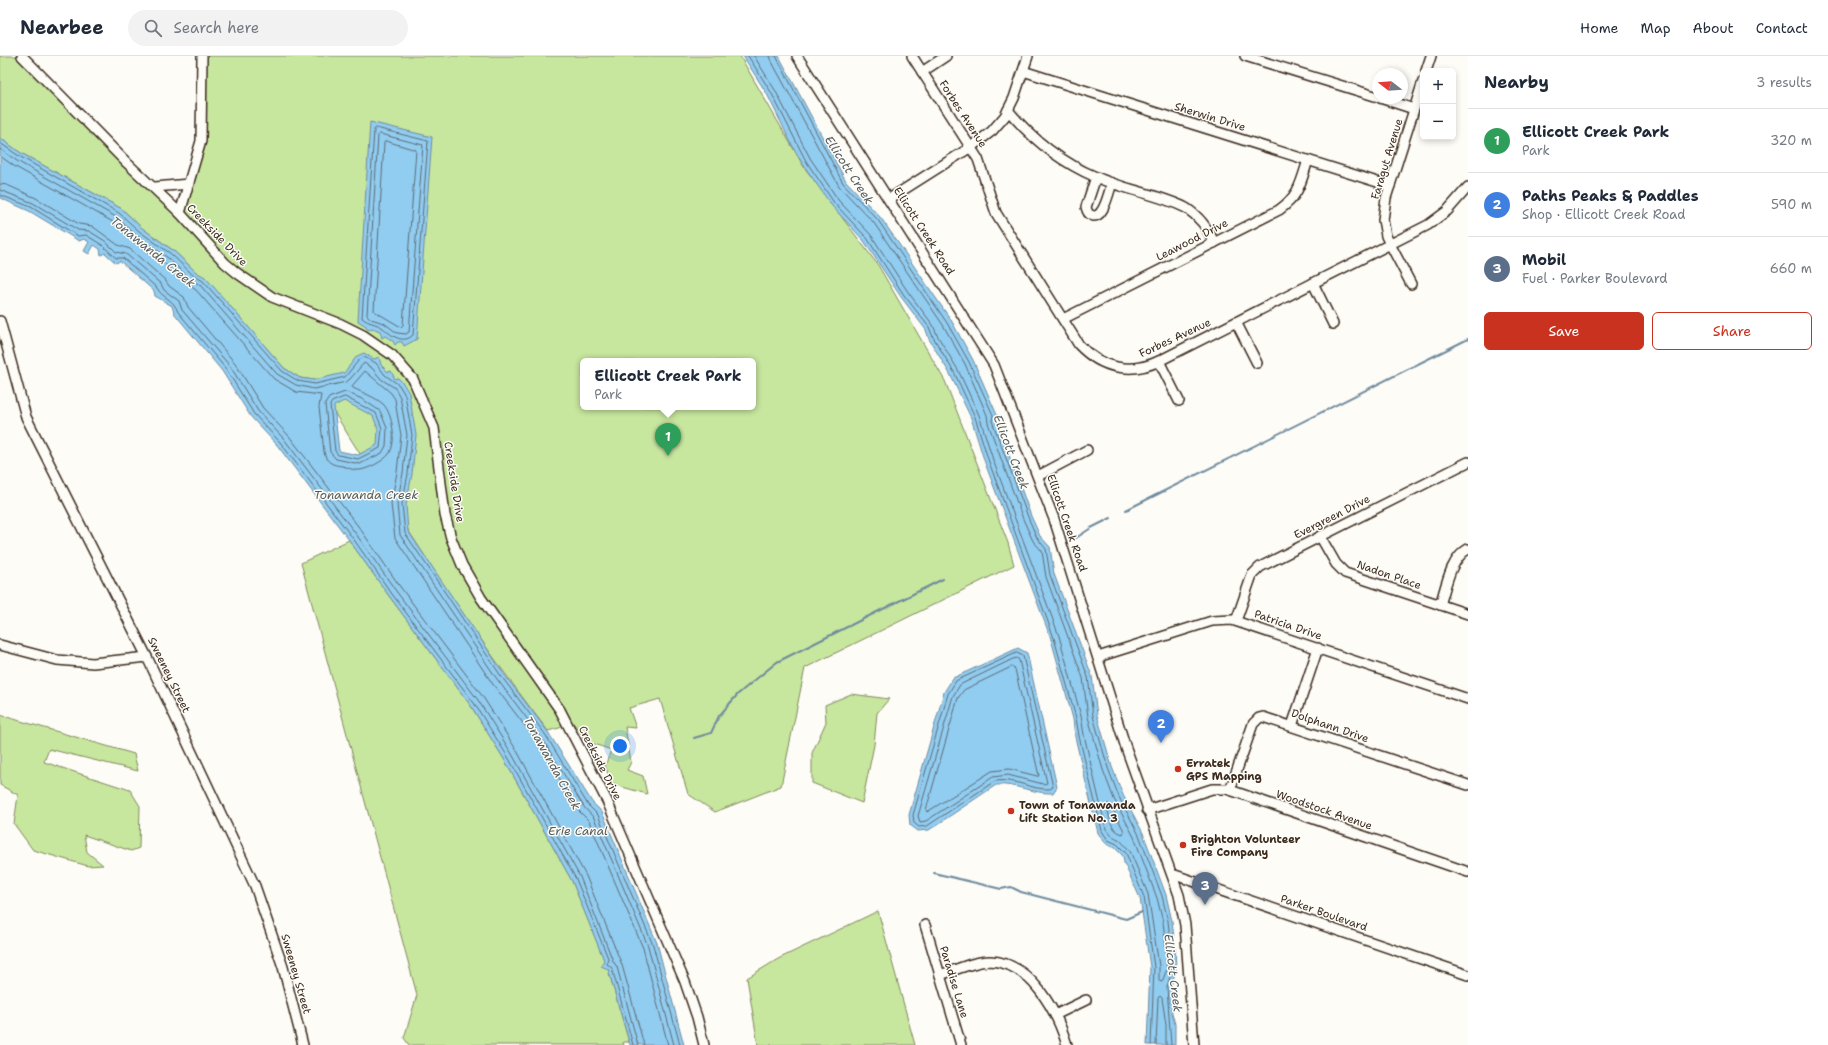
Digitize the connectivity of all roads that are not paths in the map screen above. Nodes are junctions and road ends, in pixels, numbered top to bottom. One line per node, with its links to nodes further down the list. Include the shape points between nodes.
1 (22, 56): 23 (street, Creekside Drive)
2 (202, 56): 21 (street, via 201,141)
3 (797, 56): 25 (street, Ellicott Creek Road)
4 (946, 56): 11 (street)
5 (1028, 56): 10 (street)
6 (1246, 56): 13 (street)
7 (1431, 56): 9 (street)
8 (914, 57): 11 (street, Forbes Avenue)
9 (1427, 68)
10 (1023, 71): 16 (street); 18 (street, Sherwin Drive)
11 (922, 72): 17 (street, Forbes Avenue)
12 (1420, 90): 15 (street, Faragut Avenue)
13 (1372, 96)
14 (1398, 104): 15 (street)
15 (1414, 109): 22 (street, Faragut Avenue)
16 (1008, 110): 17 (street, via 992,131); 19 (street, via 1028,132 1052,152)
17 (971, 147): 25 (street); 31 (street, Forbes Avenue, via 983,170 996,213)
18 (1308, 160): 22 (street, Sherwin Drive); 27 (street, Leawood Drive, via 1297,192 1286,204)
19 (1096, 177): 20 (street); 20 (street, via 1086,207 1092,216 1102,211)
20 (1112, 183): 27 (street, via 1186,208 1203,223)
21 (189, 184): 23 (street); 26 (street)
22 (1390, 186): 28 (street, Faragut Avenue, via 1383,220)
23 (154, 187): 26 (street, Creekside Drive)
24 (1468, 187): 28 (street, Forbes Avenue, via 1441,216)
25 (889, 199): 40 (street, Ellicott Creek Road, via 994,365)
26 (180, 213): 63 (street, Creekside Drive, via 225,262 254,286 272,297 363,335 392,355 412,379 434,428 446,515 451,538 462,565 560,710 607,801 690,996)
27 (1214, 243): 31 (street, Leawood Drive)
28 (1390, 244): 29 (street, Forbes Avenue); 30 (street, Faragut Avenue)
29 (1313, 283): 33 (street, Forbes Avenue); 34 (street)
30 (1411, 284)
31 (1063, 319): 35 (street, Forbes Avenue, via 1085,351 1107,365 1135,369)
32 (0, 321): 48 (street, Sweeney Street, via 26,417)
33 (1236, 322): 35 (street, Forbes Avenue); 36 (street)
34 (1333, 324)
35 (1159, 361): 37 (street)
36 (1257, 363)
37 (1179, 401)
38 (1087, 450): 40 (street)
39 (1468, 462): 41 (street, Evergreen Drive)
40 (1038, 476): 49 (street, Ellicott Creek Road, via 1069,563)
41 (1320, 536): 43 (street, Nadon Place, via 1336,564 1345,573); 45 (street, Evergreen Drive, via 1255,571)
42 (1468, 549): 43 (street, via 1454,562)
43 (1440, 605): 44 (street, Nadon Place)
44 (1468, 614)
45 (1236, 621): 47 (street, Patricia Drive); 49 (street, Patricia Drive, via 1212,621)
46 (0, 645): 48 (street, via 57,660 94,663)
47 (1318, 648): 50 (street, Patricia Drive); 51 (street)
48 (147, 657): 62 (street, Sweeney Street, via 255,886 283,967)
49 (1098, 657): 54 (street, Ellicott Creek Road)
50 (1468, 699)
51 (1292, 726): 52 (street, Dolphann Drive); 53 (street, Dolphann Drive, via 1267,718 1259,718 1252,724)
52 (1468, 785)
53 (1230, 790): 54 (street, Woodstock Avenue, via 1212,789); 55 (street, Woodstock Avenue)
54 (1147, 810): 56 (street, Ellicott Creek Road)
55 (1468, 872)
56 (1172, 874): 59 (street, Parker Boulevard); 66 (street, Ellicott Creek Road, via 1185,925)
57 (925, 926): 58 (street, Paradise Lane)
58 (940, 975): 61 (street, via 982,962 1006,964 1032,982); 64 (street, Paradise Lane)
59 (1468, 975)
60 (1086, 1000): 61 (street)
61 (1055, 1015): 65 (street)
62 (302, 1045)
63 (704, 1045)
64 (961, 1045)
65 (1067, 1045)
66 (1194, 1045)

